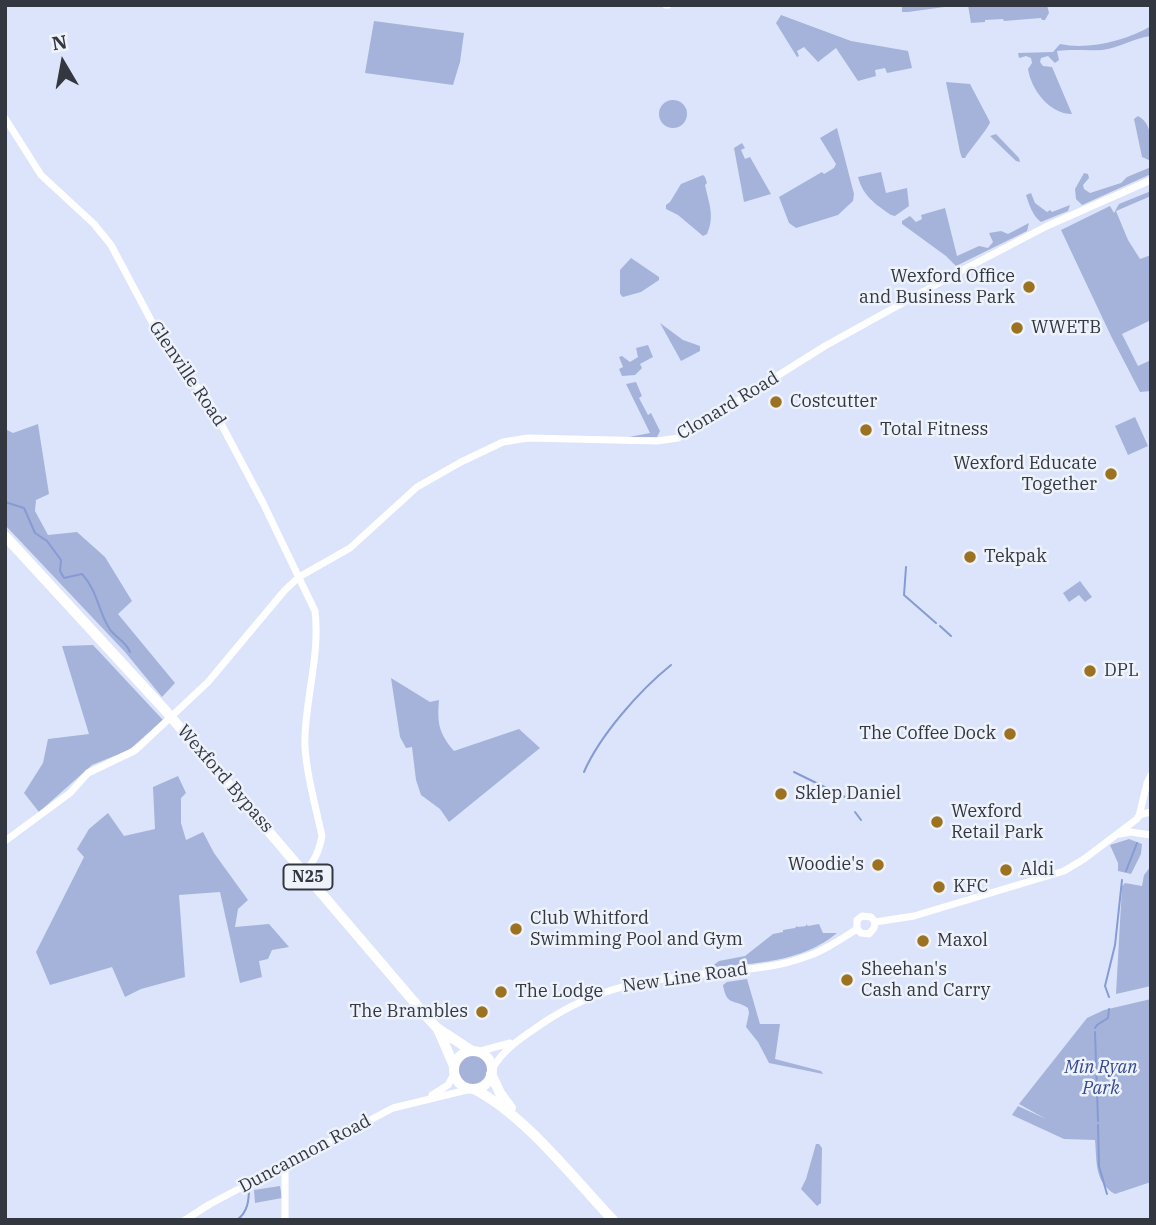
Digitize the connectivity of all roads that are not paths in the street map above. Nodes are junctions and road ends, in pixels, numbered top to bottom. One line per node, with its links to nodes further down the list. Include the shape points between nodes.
1 (5, 118): 4 (street, Glenville Road, via 41,176 111,245 169,354 201,389 219,418)
2 (1151, 180): 4 (street, Clonard Road, via 1057,221 955,274 825,346 678,438 528,438 491,447 417,487 350,548)
3 (5, 536): 13 (highway, Wexford Bypass / N25, via 165,710)
4 (299, 577): 12 (street, Clonard Road, via 208,682 149,738 134,751 88,773 70,793); 13 (street, Glenville Road, via 315,611 317,627 304,738 321,836 318,852)
5 (1151, 775): 6 (street)
6 (1144, 796): 7 (street); 8 (street)
7 (1151, 811): 8 (street)
8 (1138, 818): 9 (street); 10 (street)
9 (1142, 834): 10 (street); 11 (street)
10 (1115, 835): 14 (street, via 1064,871 914,916)
11 (1151, 835)
12 (5, 841)
13 (304, 872): 16 (highway, Wexford Bypass / N25)
14 (875, 922): 15 (street, via 869,934); 15 (street, via 862,916)
15 (857, 929): 17 (street, New Line Road, via 806,957 775,965 613,988 564,1009)
16 (437, 1028): 18 (highway, Wexford Bypass / N25); 19 (highway, Wexford Bypass / N25)
17 (517, 1041): 18 (street, New Line Road); 20 (street, New Line Road)
18 (475, 1051): 19 (highway, via 461,1056); 20 (highway, N25, via 487,1058)
19 (454, 1070): 21 (highway, N25, via 460,1084); 22 (street, Duncannon Road, via 448,1085)
20 (491, 1072): 21 (highway, via 485,1084); 23 (highway, N25)
21 (472, 1089): 22 (street, Duncannon Road); 23 (highway, N25, via 492,1098)
22 (429, 1098): 24 (street, Duncannon Road, via 393,1108)
23 (522, 1123): 27 (highway, N25)
24 (285, 1166): 25 (street, Duncannon Road); 26 (street)
25 (185, 1220)
26 (285, 1220)
27 (613, 1220)

